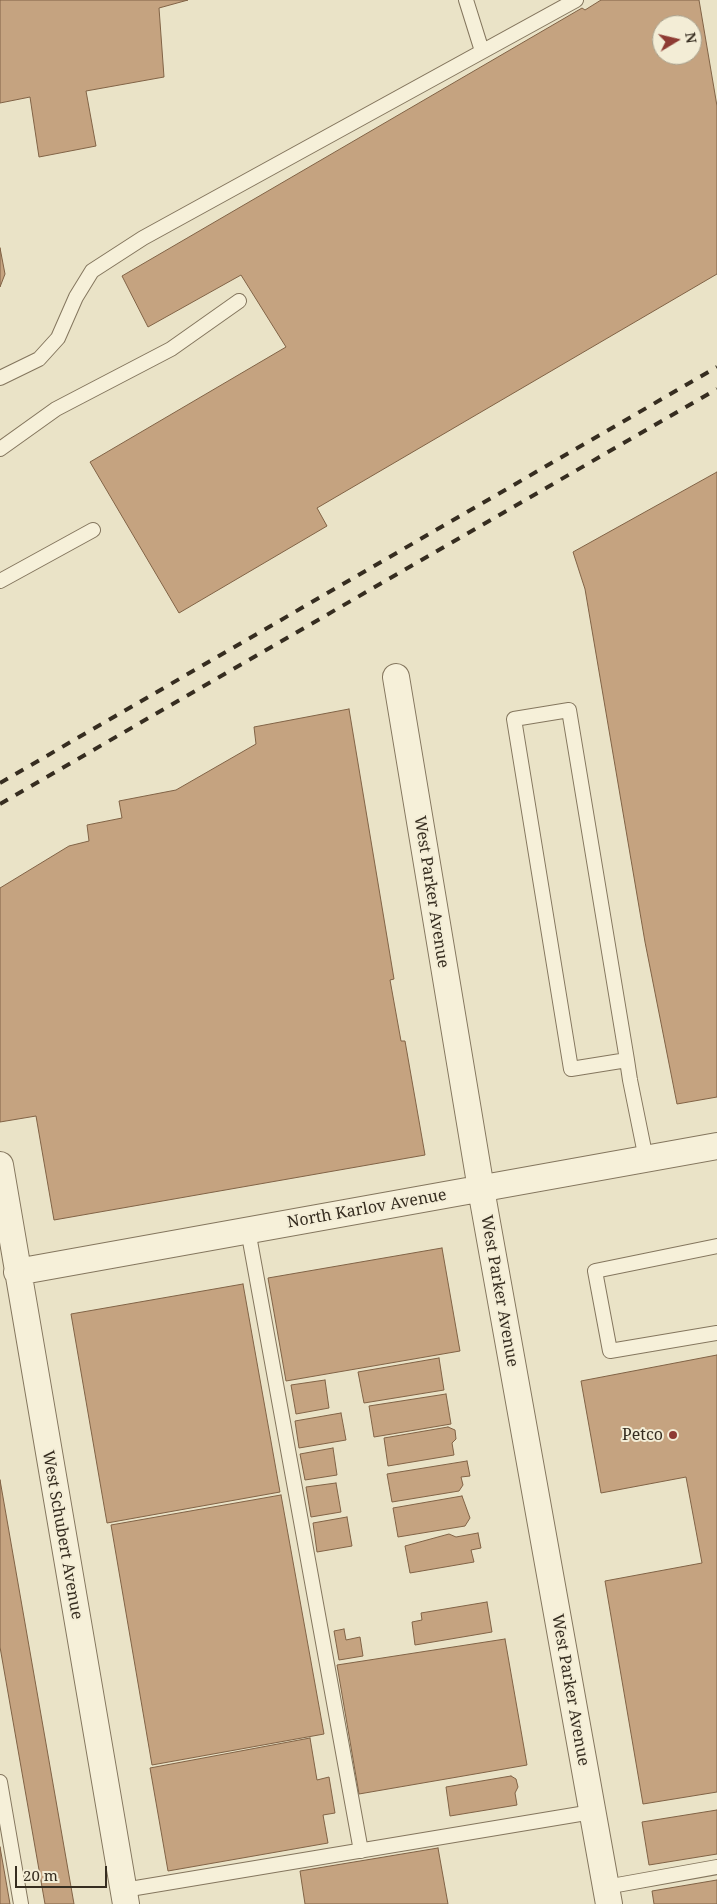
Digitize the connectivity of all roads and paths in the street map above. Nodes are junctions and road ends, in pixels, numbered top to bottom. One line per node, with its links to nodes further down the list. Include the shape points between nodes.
1 (466, 0): 3 (lane)
2 (576, 0): 3 (lane)
3 (482, 51): 5 (lane, via 143,238 92,271 76,297 58,338 39,359)
4 (239, 301): 6 (lane, via 171,349 56,409)
5 (0, 378)
6 (0, 449)
7 (93, 530): 8 (lane)
8 (0, 581)
9 (396, 677): 14 (street, West Parker Avenue)
10 (627, 1060): 10 (lane, via 570,710 514,719 572,1069); 12 (lane)
11 (717, 1146): 12 (street, North Karlov Avenue)
12 (646, 1159): 14 (street, North Karlov Avenue)
13 (0, 1165): 17 (street, West Schubert Avenue)
14 (481, 1189): 15 (street, North Karlov Avenue); 20 (street, West Parker Avenue)
15 (248, 1230): 17 (street, North Karlov Avenue); 21 (lane)
16 (717, 1246): 18 (lane, via 595,1271 610,1351)
17 (17, 1272): 24 (street, West Schubert Avenue)
18 (717, 1333)
19 (0, 1782): 25 (lane)
20 (592, 1812): 21 (lane); 23 (street, West Parker Avenue)
21 (361, 1851): 24 (lane)
22 (717, 1867): 23 (lane)
23 (608, 1896)
24 (125, 1897)
25 (21, 1904)

